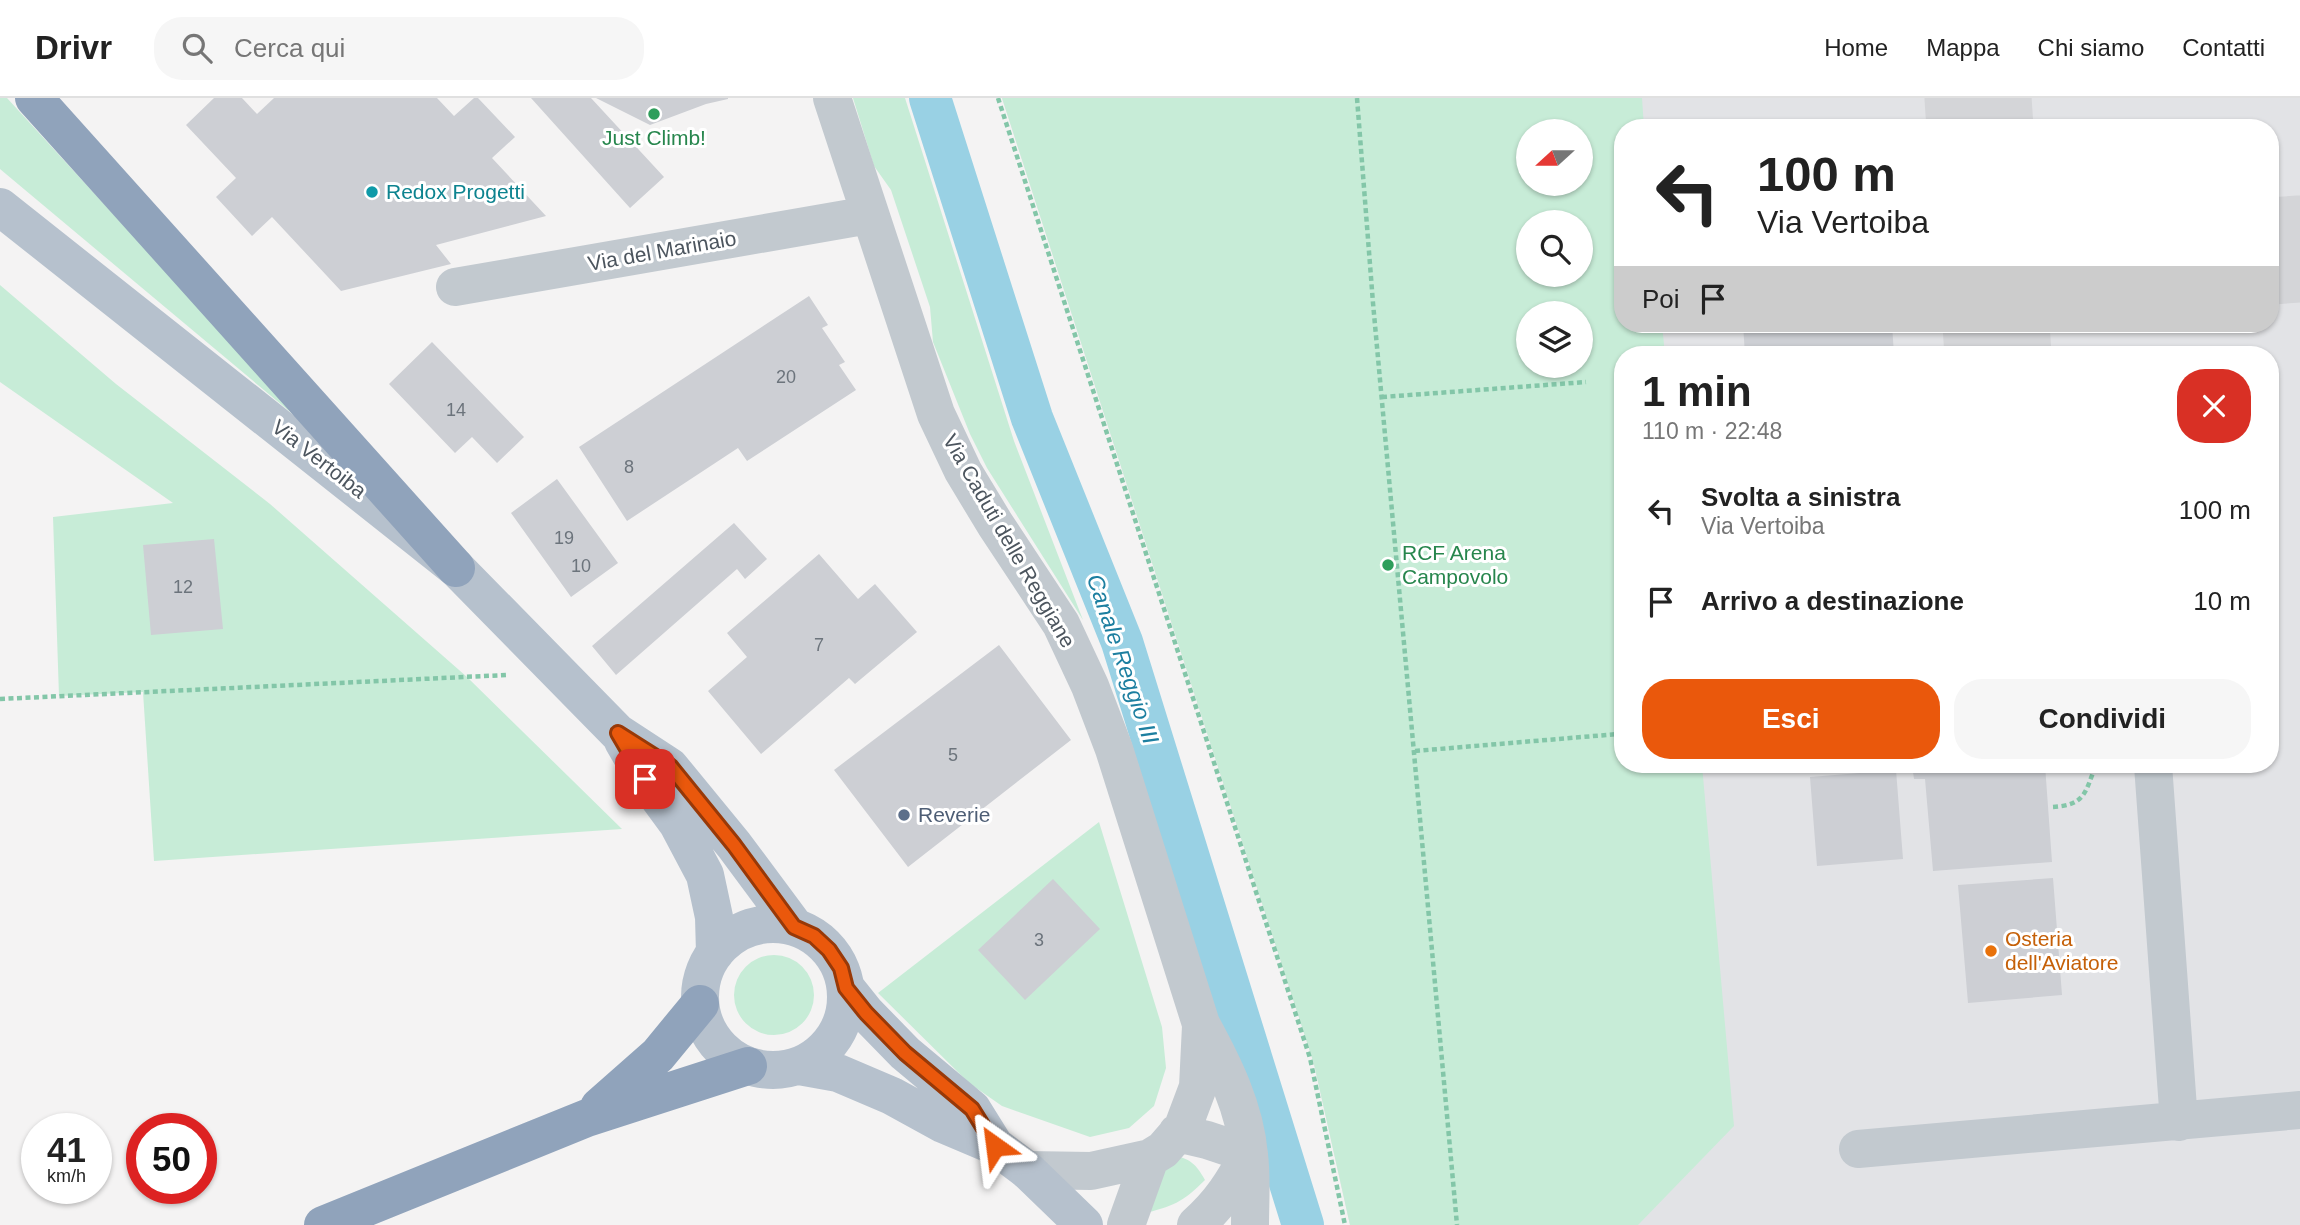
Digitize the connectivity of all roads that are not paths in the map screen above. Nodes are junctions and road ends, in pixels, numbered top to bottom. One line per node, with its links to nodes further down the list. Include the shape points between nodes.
1 (34, 98): 6 (highway)
2 (832, 98): 4 (street, Via Caduti delle Reggiane)
3 (0, 207): 6 (main road, Via Vertoiba)
4 (869, 215): 5 (street, Via del Marinaio); 13 (street, Via Caduti delle Reggiane, via 936,414 963,471 1061,624 1090,685)
5 (455, 287)
6 (456, 568): 7 (main road, Via Vertoiba)
7 (618, 733): 9 (main road, Via Vertoiba, via 670,766); 10 (main road, Via Vertoiba, via 678,824 705,875 714,917)
8 (2154, 773): 18 (street)
9 (794, 927): 10 (main road, Via Vertoiba, via 772,923 750,927 730,937); 11 (main road, Via Vertoiba, via 829,950 841,968)
10 (715, 953): 12 (main road, Via Vertoiba, via 705,968)
11 (846, 988): 15 (main road, Via Vertoiba, via 845,1013 836,1035 820,1054); 20 (main road, Via Vertoiba, via 905,1053 972,1109)
12 (700, 1004): 14 (main road, Via Vertoiba, via 715,1042); 17 (highway, via 658,1055)
13 (1201, 1024): 19 (street, Via Caduti delle Reggiane, via 1198,1087 1192,1107); 22 (street, Via Caduti delle Reggiane, via 1240,1111)
14 (748, 1066): 15 (main road, Via Vertoiba, via 765,1070); 17 (highway)
15 (799, 1066): 20 (main road, Via Vertoiba, via 838,1073)
16 (2300, 1110): 18 (street)
17 (587, 1118): 24 (highway)
18 (2179, 1122): 21 (street)
19 (1164, 1145): 22 (street, via 1207,1140); 23 (street, via 1091,1171); 26 (street, Via Caduti delle Reggiane)
20 (995, 1146): 23 (main road, Via Vertoiba)
21 (1858, 1149)
22 (1249, 1154): 27 (street, via 1230,1189); 28 (street, Via Caduti delle Reggiane)
23 (1027, 1170): 25 (main road, Via Vertoiba)
24 (323, 1225)
25 (1084, 1225)
26 (1126, 1225)
27 (1196, 1225)
28 (1250, 1225)

